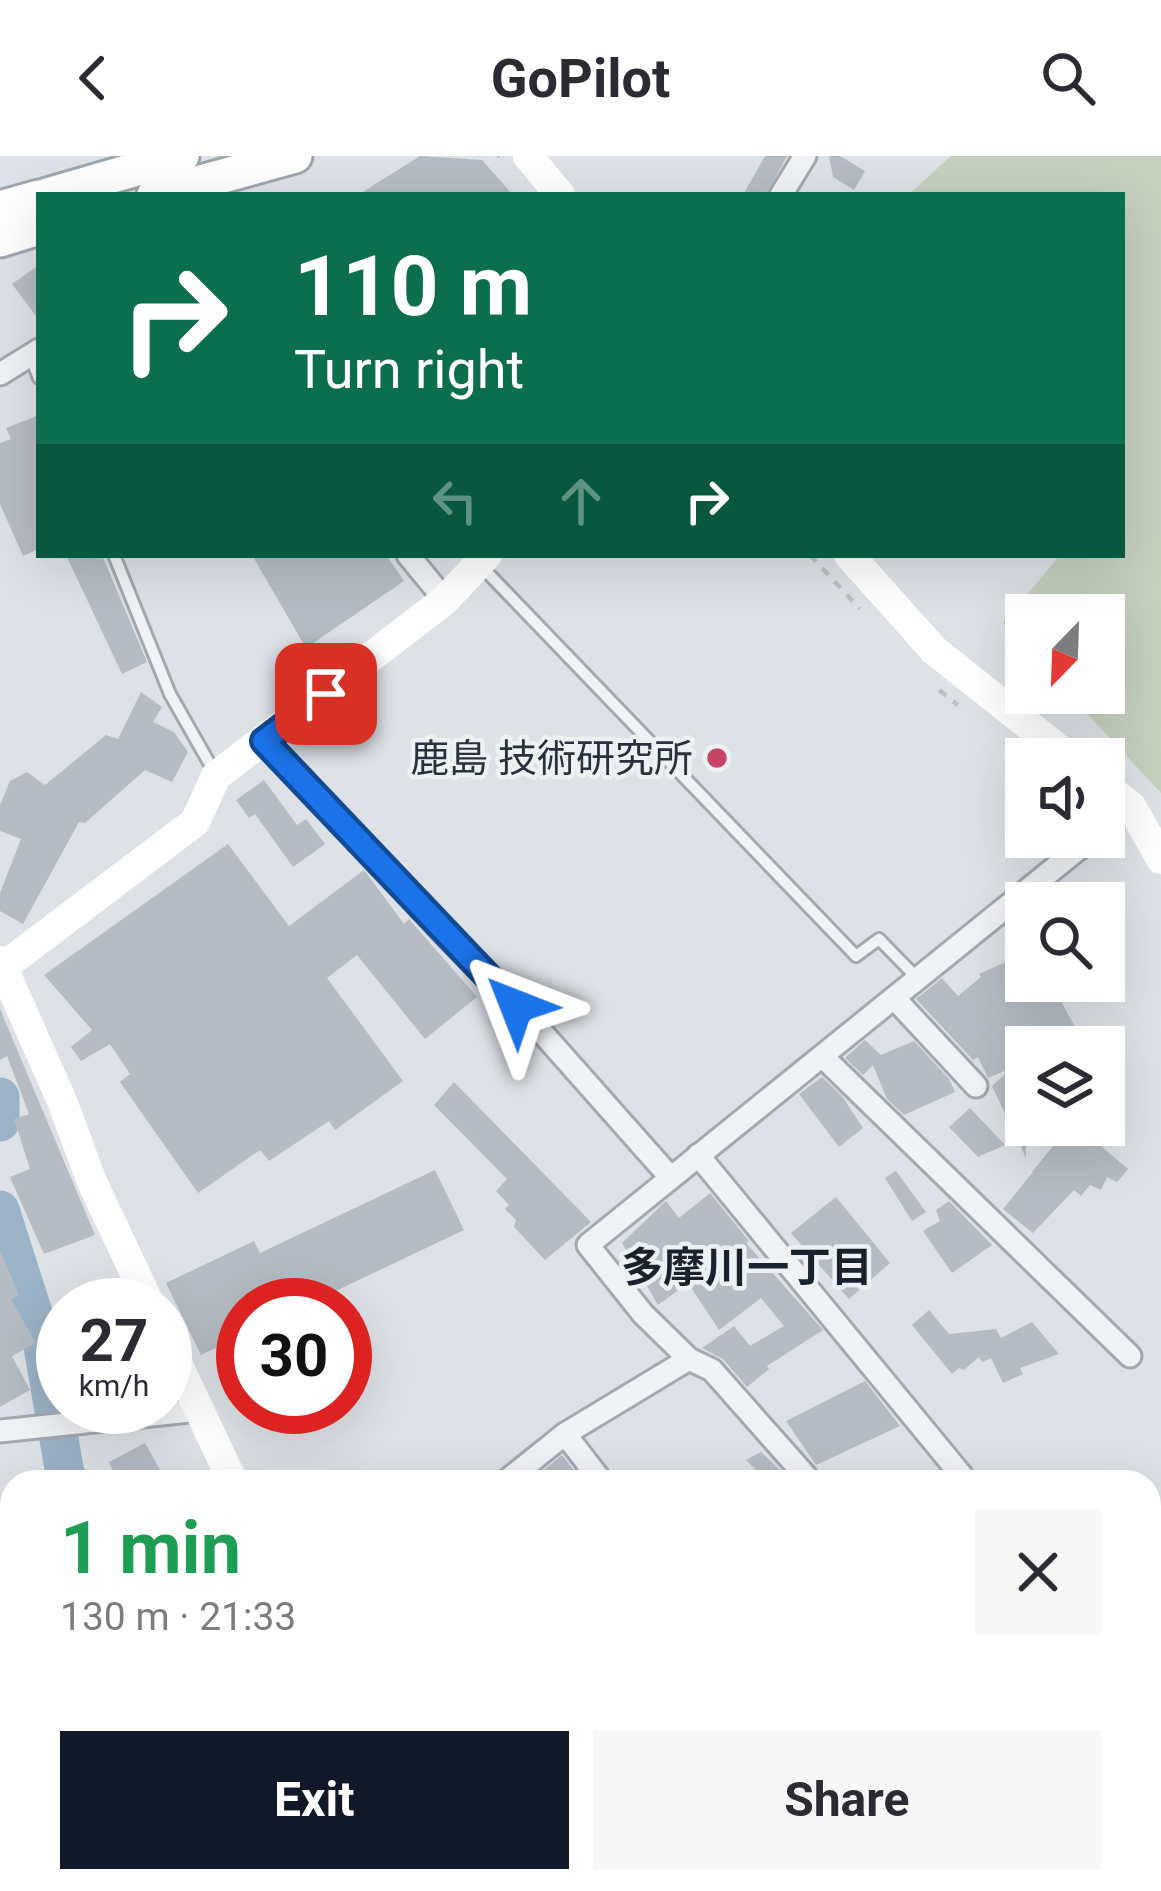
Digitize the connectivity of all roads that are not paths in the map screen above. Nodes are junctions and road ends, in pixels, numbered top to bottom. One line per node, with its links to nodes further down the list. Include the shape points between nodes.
1 (295, 156): 5 (main road)
2 (528, 156): 7 (street)
3 (805, 156): 8 (street)
4 (158, 168): 5 (main road); 6 (main road)
5 (216, 186)
6 (59, 192)
7 (558, 192)
8 (783, 192)
9 (36, 198): 10 (main road)
10 (0, 208)
11 (36, 229): 12 (main road)
12 (0, 240)
13 (34, 353): 14 (street)
14 (0, 374)
15 (115, 558): 22 (lane, via 170,694)
16 (410, 558): 19 (street)
17 (852, 558): 20 (street, via 934,650)
18 (483, 560): 19 (street); 29 (lane, via 856,956 879,939)
19 (445, 600): 21 (street)
20 (1045, 738)
21 (264, 741): 22 (street); 34 (street)
22 (216, 776): 28 (street, via 195,822)
23 (1125, 801): 24 (street)
24 (1131, 806): 25 (street); 27 (street)
25 (1125, 811)
26 (1067, 858): 29 (street)
27 (1161, 859)
28 (1, 964): 35 (street)
29 (919, 980): 30 (street)
30 (895, 999): 31 (street); 32 (street)
31 (824, 1058): 33 (street); 36 (street)
32 (976, 1086)
33 (698, 1155): 34 (street); 46 (street)
34 (670, 1177): 37 (street, via 588,1245)
35 (137, 1278)
36 (1130, 1356)
37 (689, 1359): 41 (street); 45 (street, via 712,1370)
38 (192, 1395): 39 (street)
39 (199, 1410): 40 (street); 42 (street)
40 (0, 1431)
41 (565, 1434): 43 (street); 44 (street)
42 (227, 1470)
43 (520, 1470)
44 (593, 1470)
45 (800, 1470)
46 (957, 1470)

